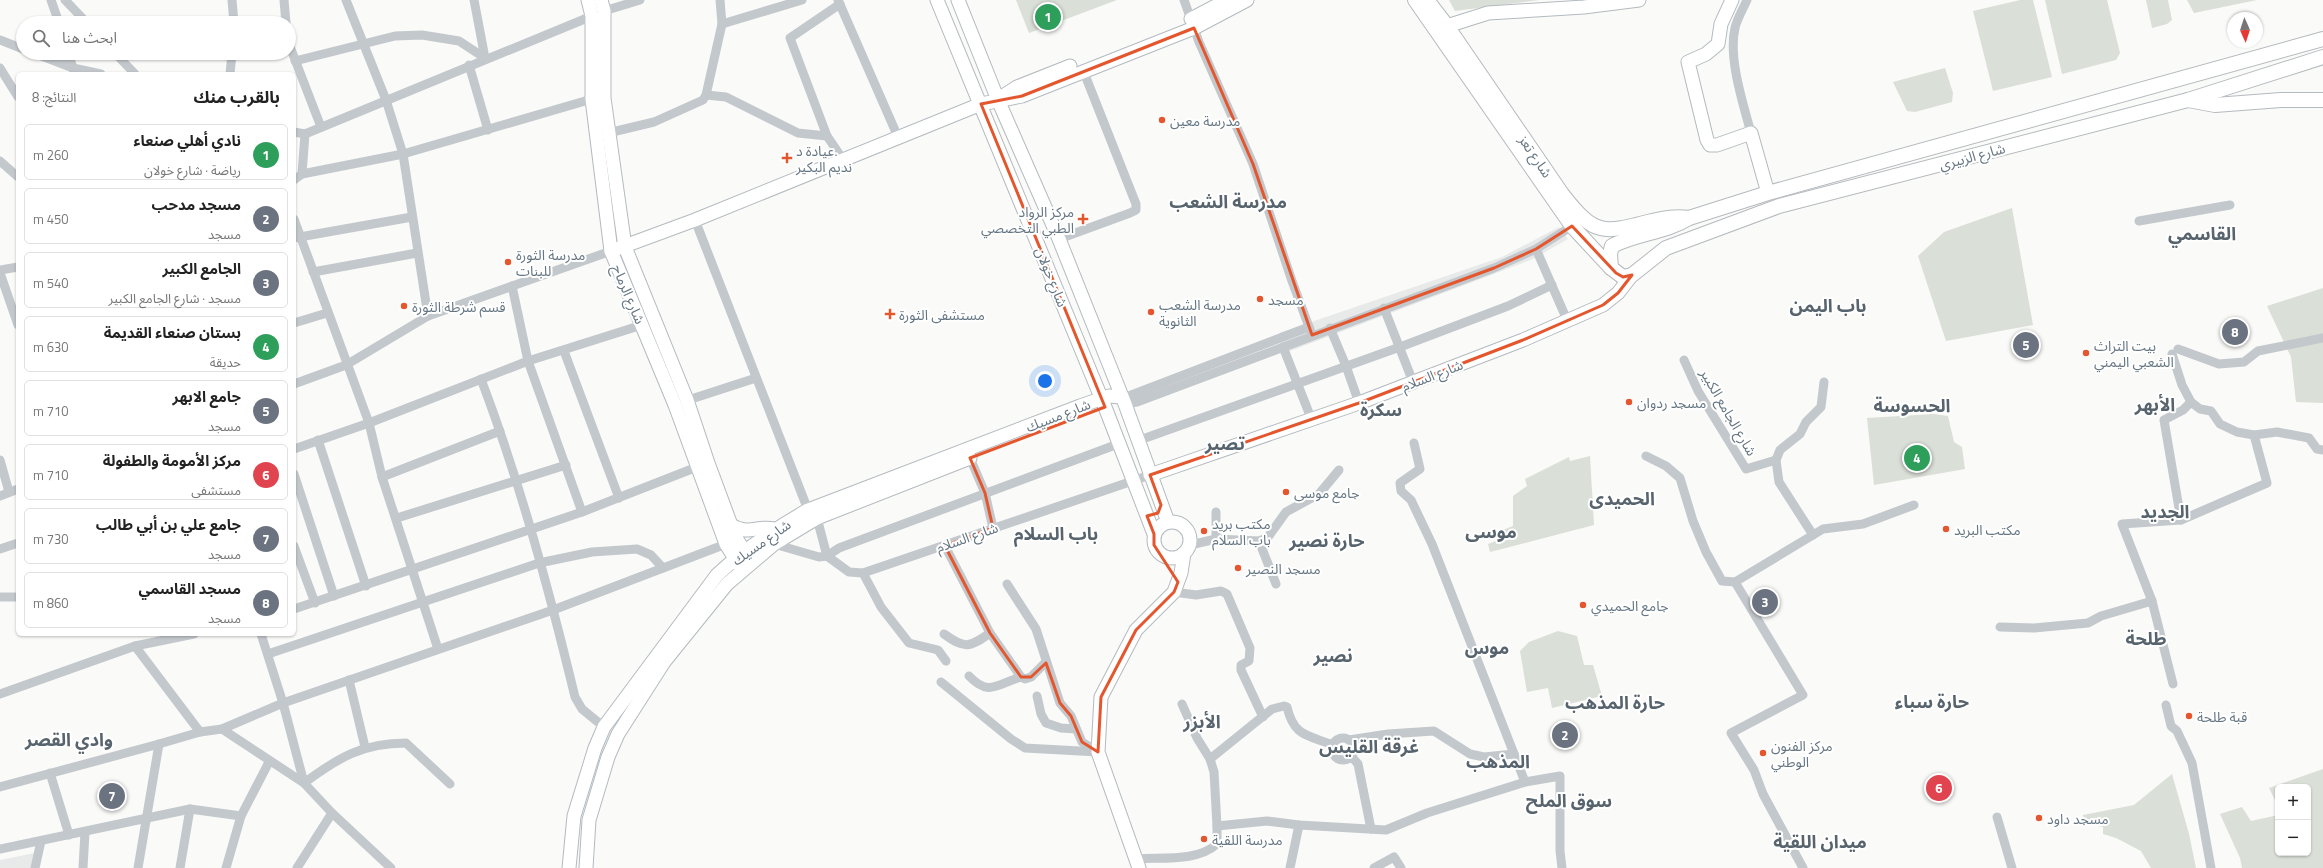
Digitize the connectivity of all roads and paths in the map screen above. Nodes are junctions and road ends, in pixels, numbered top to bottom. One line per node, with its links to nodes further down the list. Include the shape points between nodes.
1 (51, 0): 23 (street)
2 (65, 0): 24 (street)
3 (232, 0): 25 (street)
4 (284, 0): 26 (street)
5 (346, 0): 32 (street)
6 (474, 0): 35 (street)
7 (588, 0): 22 (street, شارع الرماح)
8 (640, 0): 22 (street)
9 (720, 0): 27 (street)
10 (802, 0): 27 (street)
11 (937, 0): 55 (street, شارع خولان)
12 (958, 0): 51 (street, شارع خولان)
13 (1184, 0): 28 (street)
14 (1227, 0): 28 (street)
15 (1247, 0): 28 (street)
16 (1415, 0): 77 (main road, شارع تعز)
17 (1427, 0): 29 (main road, شارع تعز)
18 (1639, 0): 29 (street, via 1488,12)
19 (1732, 0): 61 (street, via 1721,24 1718,44 1706,54 1688,62 1710,145)
20 (1747, 0): 61 (street, via 1735,27 1732,46)
21 (839, 2): 63 (street, via 790,38); 64 (street)
22 (599, 9): 35 (street); 49 (street, شارع الرماح); 60 (street, شارع الرماح)
23 (57, 16)
24 (80, 16)
25 (233, 16)
26 (285, 16)
27 (722, 24): 48 (street)
28 (1192, 24): 43 (street); 51 (street, via 1017,87); 101 (street, via 1254,164)
29 (1448, 26): 74 (main road, شارع تعز, via 1562,194 1577,214 1588,223 1603,230 1673,217)
30 (2323, 39): 54 (main road, شارع الزبيري)
31 (0, 40): 33 (street)
32 (364, 43): 35 (street, via 395,36 422,35 459,41); 40 (street); 50 (street)
33 (16, 46)
34 (2323, 57): 52 (main road, شارع الزبيري)
35 (485, 58): 41 (street)
36 (50, 60): 44 (street)
37 (70, 60): 44 (street)
38 (121, 60): 45 (street)
39 (231, 60): 46 (street)
40 (296, 61): 57 (street)
41 (469, 65): 50 (street); 58 (street)
42 (0, 68): 47 (street)
43 (1083, 70): 51 (street, via 1022,96); 79 (street, via 1136,204 1136,210)
44 (74, 71)
45 (132, 72)
46 (230, 72)
47 (16, 94)
48 (706, 95): 60 (street, via 703,100 654,122); 63 (street, via 726,97 798,133)
49 (592, 99): 58 (street); 82 (street, شارع الرماح)
50 (386, 100): 57 (street); 65 (street)
51 (998, 100): 55 (street); 79 (street, شارع خولان)
52 (2188, 100): 53 (main road, via 2214,105); 56 (main road, شارع الزبيري)
53 (2323, 100)
54 (2102, 101): 56 (main road, via 2088,114 2092,121); 71 (main road, شارع الزبيري)
55 (981, 104): 64 (street); 104 (street, شارع خولان)
56 (2097, 123): 89 (main road, شارع الزبيري, via 1779,206 1666,248)
57 (321, 127): 62 (street)
58 (488, 130): 65 (street)
59 (296, 132): 62 (street)
60 (608, 132): 80 (street, شارع الرماح)
61 (1751, 133): 71 (street)
62 (305, 134): 68 (street)
63 (827, 136): 67 (street)
64 (898, 137): 67 (street)
65 (403, 154): 68 (street); 73 (street)
66 (0, 161): 69 (street)
67 (844, 161): 75 (street)
68 (302, 174): 70 (street)
69 (16, 175)
70 (296, 178)
71 (1768, 193): 74 (main road, شارع الزبيري)
72 (2230, 205): 76 (street)
73 (412, 217): 78 (street); 83 (street)
74 (1689, 218): 85 (main road, via 1678,225 1612,246)
75 (695, 220): 80 (street); 112 (street)
76 (2138, 221)
77 (1572, 226): 81 (street); 85 (main road, شارع تعز)
78 (297, 237): 87 (street)
79 (1059, 239): 102 (street, شارع خولان)
80 (625, 247): 82 (street); 118 (street, شارع الرماح)
81 (1536, 249): 90 (street); 93 (street, via 1494,268)
82 (611, 251): 91 (street); 99 (street, شارع الرماح)
83 (417, 253): 87 (street); 95 (street)
84 (16, 267): 86 (street)
85 (1611, 268): 89 (main road, via 1623,277)
86 (0, 270)
87 (313, 272): 94 (street)
88 (0, 273): 92 (street)
89 (1632, 275): 97 (street, شارع السلام, via 1618,293 1602,305)
90 (1552, 285): 97 (street); 106 (street, via 1508,306)
91 (512, 286): 95 (street); 109 (street)
92 (2, 288): 96 (street)
93 (1384, 308): 100 (street); 106 (street)
94 (327, 313): 98 (street); 110 (street)
95 (428, 316): 110 (street)
96 (16, 320)
97 (1567, 320): 115 (street, شارع السلام, via 1523,340)
98 (296, 322)
99 (642, 324): 107 (street); 123 (street, شارع الرماح)
100 (1330, 328): 101 (street); 111 (street)
101 (1311, 331): 105 (street); 119 (street)
102 (1096, 336): 104 (street); 119 (street, شارع خولان)
103 (2323, 338): 120 (street, via 2258,351 2244,362 2219,364 2175,351 2182,385)
104 (1079, 344): 121 (street, شارع خولان)
105 (1283, 347): 114 (street); 119 (street, via 1137,402)
106 (1400, 347): 111 (street); 115 (street)
107 (564, 351): 109 (street); 148 (street)
108 (1684, 360): 137 (street, شارع الجامع الكبير, via 1698,391 1746,469)
109 (528, 362): 113 (street); 138 (street)
110 (346, 365): 117 (street); 125 (street)
111 (1346, 366): 114 (street); 122 (street)
112 (756, 378): 118 (street); 154 (street)
113 (481, 379): 125 (street); 126 (street)
114 (1298, 382): 124 (street); 129 (street)
115 (1413, 382): 122 (street, شارع السلام)
116 (1824, 382): 137 (street, via 1821,407 1806,422 1800,434 1780,450)
117 (296, 383)
118 (687, 400): 123 (street); 158 (street, شارع الرماح)
119 (1123, 400): 121 (street, شارع مسيك); 129 (street, شارع خولان)
120 (2191, 402): 127 (street, via 2200,409 2211,411 2220,424 2237,432); 156 (street, via 2183,410 2164,420)
121 (1103, 403): 131 (street, شارع خولان); 135 (street, شارع مسيك); 154 (street, شارع مسيك)
122 (1359, 403): 124 (street, شارع السلام)
123 (675, 405): 139 (street, شارع الرماح)
124 (1311, 418): 141 (street, شارع السلام)
125 (369, 423): 128 (street); 142 (street)
126 (500, 431): 142 (street); 144 (street)
127 (2254, 435): 133 (street, via 2278,432 2309,438 2317,449); 156 (street, via 2267,482)
128 (318, 440): 132 (street); 183 (street)
129 (1137, 441): 141 (street, شارع خولان)
130 (1414, 443): 224 (street, via 1420,470 1400,483 1401,491 1411,500 1432,544)
131 (1118, 444): 145 (street, شارع خولان); 147 (street)
132 (296, 448)
133 (2323, 450)
134 (1646, 456): 180 (street, via 1666,466 1680,478 1706,552 1722,581)
135 (970, 458): 147 (street); 154 (street, شارع مسيك)
136 (0, 460): 146 (street)
137 (1776, 460): 163 (street, شارع الجامع الكبير, via 1779,482)
138 (566, 465): 144 (street); 152 (street)
139 (697, 467): 148 (street); 167 (street, شارع الرماح)
140 (1339, 470): 165 (street, via 1319,494 1286,512 1268,538)
141 (1150, 475): 145 (street, شارع السلام); 149 (street, شارع خولان)
142 (382, 477): 155 (street)
143 (296, 480): 185 (street)
144 (515, 480): 155 (street); 160 (street)
145 (1133, 481): 151 (street, شارع خولان); 159 (street, شارع السلام)
146 (9, 492)
147 (985, 493): 159 (street); 173 (street, via 839,548)
148 (619, 498): 152 (street)
149 (1161, 505): 151 (street, via 1160,511 1155,514 1149,515); 157 (street, شارع خولان)
150 (1914, 505): 163 (street, via 1863,524 1823,529)
151 (1144, 511): 162 (street, شارع خولان)
152 (582, 512): 160 (street)
153 (1216, 512): 164 (street)
154 (812, 514): 161 (street, شارع مسيك); 168 (street, شارع مسيك); 173 (street)
155 (397, 518): 178 (street)
156 (2181, 520): 188 (street, via 2122,524)
157 (1168, 522): 162 (street, via 1159,526); 171 (street, via 1186,528 1190,539)
158 (731, 525): 161 (street, via 748,532 766,527); 175 (street, شارع الرماح)
159 (993, 528): 169 (street, شارع السلام)
160 (530, 529): 176 (street); 178 (street)
161 (775, 529): 175 (street, شارع مسيك)
162 (1154, 534): 174 (street, via 1156,550)
163 (1813, 535): 180 (street)
164 (1216, 538): 165 (street); 171 (street)
165 (1259, 541): 182 (street)
166 (16, 544): 170 (street)
167 (726, 544): 175 (street, شارع الرماح); 177 (street)
168 (774, 544): 173 (street); 175 (street, شارع مسيك)
169 (945, 546): 179 (street, شارع السلام); 194 (street)
170 (0, 549)
171 (1187, 549): 174 (street, via 1171,558); 184 (street)
172 (296, 551): 189 (street)
173 (827, 556): 179 (street, via 849,572)
174 (1164, 557): 184 (street)
175 (743, 561): 215 (street, شارع مسيك, via 717,575); 254 (street, شارع مسيك, via 677,645 618,734 608,757 589,820)
176 (539, 563): 177 (street, via 592,552 637,549 651,554); 190 (street); 192 (street)
177 (663, 568): 192 (street)
178 (413, 570): 183 (street); 190 (street)
179 (863, 573): 202 (street, via 881,607 909,643 938,650)
180 (1735, 582): 259 (street, via 1803,695 1731,733 1754,770 1763,794)
181 (1007, 584): 203 (street, via 1036,629)
182 (1276, 584)
183 (366, 586): 185 (street)
184 (1176, 587): 214 (street, via 1196,595 1221,591 1227,594 1250,648 1249,661 1240,665); 223 (street, via 1136,630 1101,697)
185 (334, 596): 189 (street)
186 (0, 597): 187 (street)
187 (16, 597)
188 (2152, 601): 193 (street, via 2101,616 2088,623 2034,628); 208 (street)
189 (315, 602): 191 (street)
190 (424, 604): 200 (street); 201 (street)
191 (296, 608)
192 (553, 610): 200 (street); 215 (street, via 575,697 582,710)
193 (2000, 627)
194 (990, 633): 195 (street, via 970,645 960,645); 205 (street)
195 (944, 634)
196 (171, 636): 198 (street)
197 (262, 636): 201 (street)
198 (159, 637): 199 (street)
199 (135, 646): 209 (street); 218 (street)
200 (438, 649): 206 (street)
201 (268, 654): 211 (street)
202 (946, 661)
203 (1046, 662): 205 (street, via 1031,677); 217 (street, via 1060,703 1071,716)
204 (969, 676): 205 (street, via 979,686 989,688)
205 (1021, 677)
206 (349, 680): 211 (street); 222 (street)
207 (941, 682): 223 (street, via 1025,748)
208 (2173, 684)
209 (0, 694)
210 (1037, 696): 217 (street, via 1046,723)
211 (283, 703): 216 (street); 230 (street)
212 (1182, 704): 226 (street, via 1197,738)
213 (2166, 705): 261 (street, via 2171,726 2177,731 2192,763)
214 (1262, 717): 221 (street, via 1272,709 1288,707 1290,718 1298,731 1310,738); 226 (street)
215 (604, 727): 253 (street, شارع مسيك, via 594,748 574,816)
216 (222, 729): 218 (street); 227 (street)
217 (1076, 729): 223 (street, via 1082,742)
218 (200, 732): 220 (street)
219 (1349, 740): 221 (street, via 1338,740); 224 (street, via 1434,731 1470,754 1484,757); 225 (street, via 1353,746)
220 (159, 744): 228 (street); 235 (street)
221 (1333, 745): 225 (street, via 1333,753 1337,758 1345,760)
222 (365, 747): 230 (street, via 343,756); 231 (street, via 406,743)
223 (1098, 752): 245 (street)
224 (1514, 754): 229 (street)
225 (1351, 756): 240 (street, via 1358,764)
226 (1210, 759): 239 (street, via 1214,772)
227 (269, 762): 230 (street); 236 (street)
228 (50, 774): 232 (street); 242 (street)
229 (1525, 782): 240 (street, via 1427,813 1386,830); 258 (street, via 1560,776)
230 (304, 783): 234 (street)
231 (450, 784)
232 (0, 787)
233 (190, 809): 235 (street); 236 (street); 249 (street)
234 (332, 813): 251 (street); 252 (street)
235 (148, 816): 241 (street); 248 (street)
236 (241, 816): 250 (street)
237 (1998, 817): 260 (street)
238 (1299, 825): 239 (street, via 1267,821); 240 (street); 255 (street)
239 (1217, 826): 245 (street, via 1217,844 1208,852)
240 (1371, 829)
241 (85, 832): 242 (street); 247 (street)
242 (69, 835): 243 (street)
243 (41, 841): 244 (street); 246 (street)
244 (0, 849)
245 (1137, 865)
246 (35, 868)
247 (83, 868)
248 (138, 868)
249 (180, 868)
250 (226, 868)
251 (297, 868)
252 (391, 868)
253 (569, 868)
254 (586, 868)
255 (1290, 868)
256 (1374, 868): 257 (street, via 1394,857)
257 (1401, 868)
258 (1562, 868)
259 (1803, 868)
260 (2012, 868)
261 (2211, 868)

